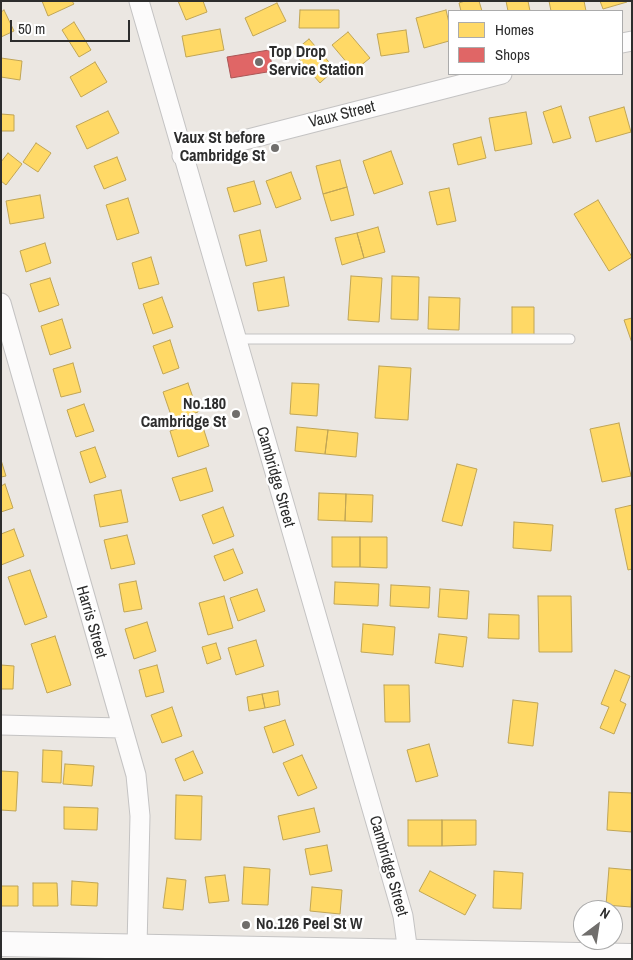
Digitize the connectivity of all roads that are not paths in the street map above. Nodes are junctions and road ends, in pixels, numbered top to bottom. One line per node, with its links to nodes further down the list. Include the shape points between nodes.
1 (139, 1): 3 (street, Cambridge Street)
2 (498, 75): 3 (street, Vaux Street)
3 (182, 156): 5 (street, Cambridge Street)
4 (1, 303): 8 (street, Harris Street)
5 (235, 339): 6 (lane); 11 (street, Cambridge Street, via 404,921)
6 (570, 339)
7 (1, 725): 8 (street)
8 (121, 728): 10 (street, Harris Street, via 136,775 140,816)
9 (1, 944): 10 (street)
10 (137, 947): 12 (street)
11 (408, 953): 12 (street); 13 (street)
12 (315, 955)
13 (632, 956)

